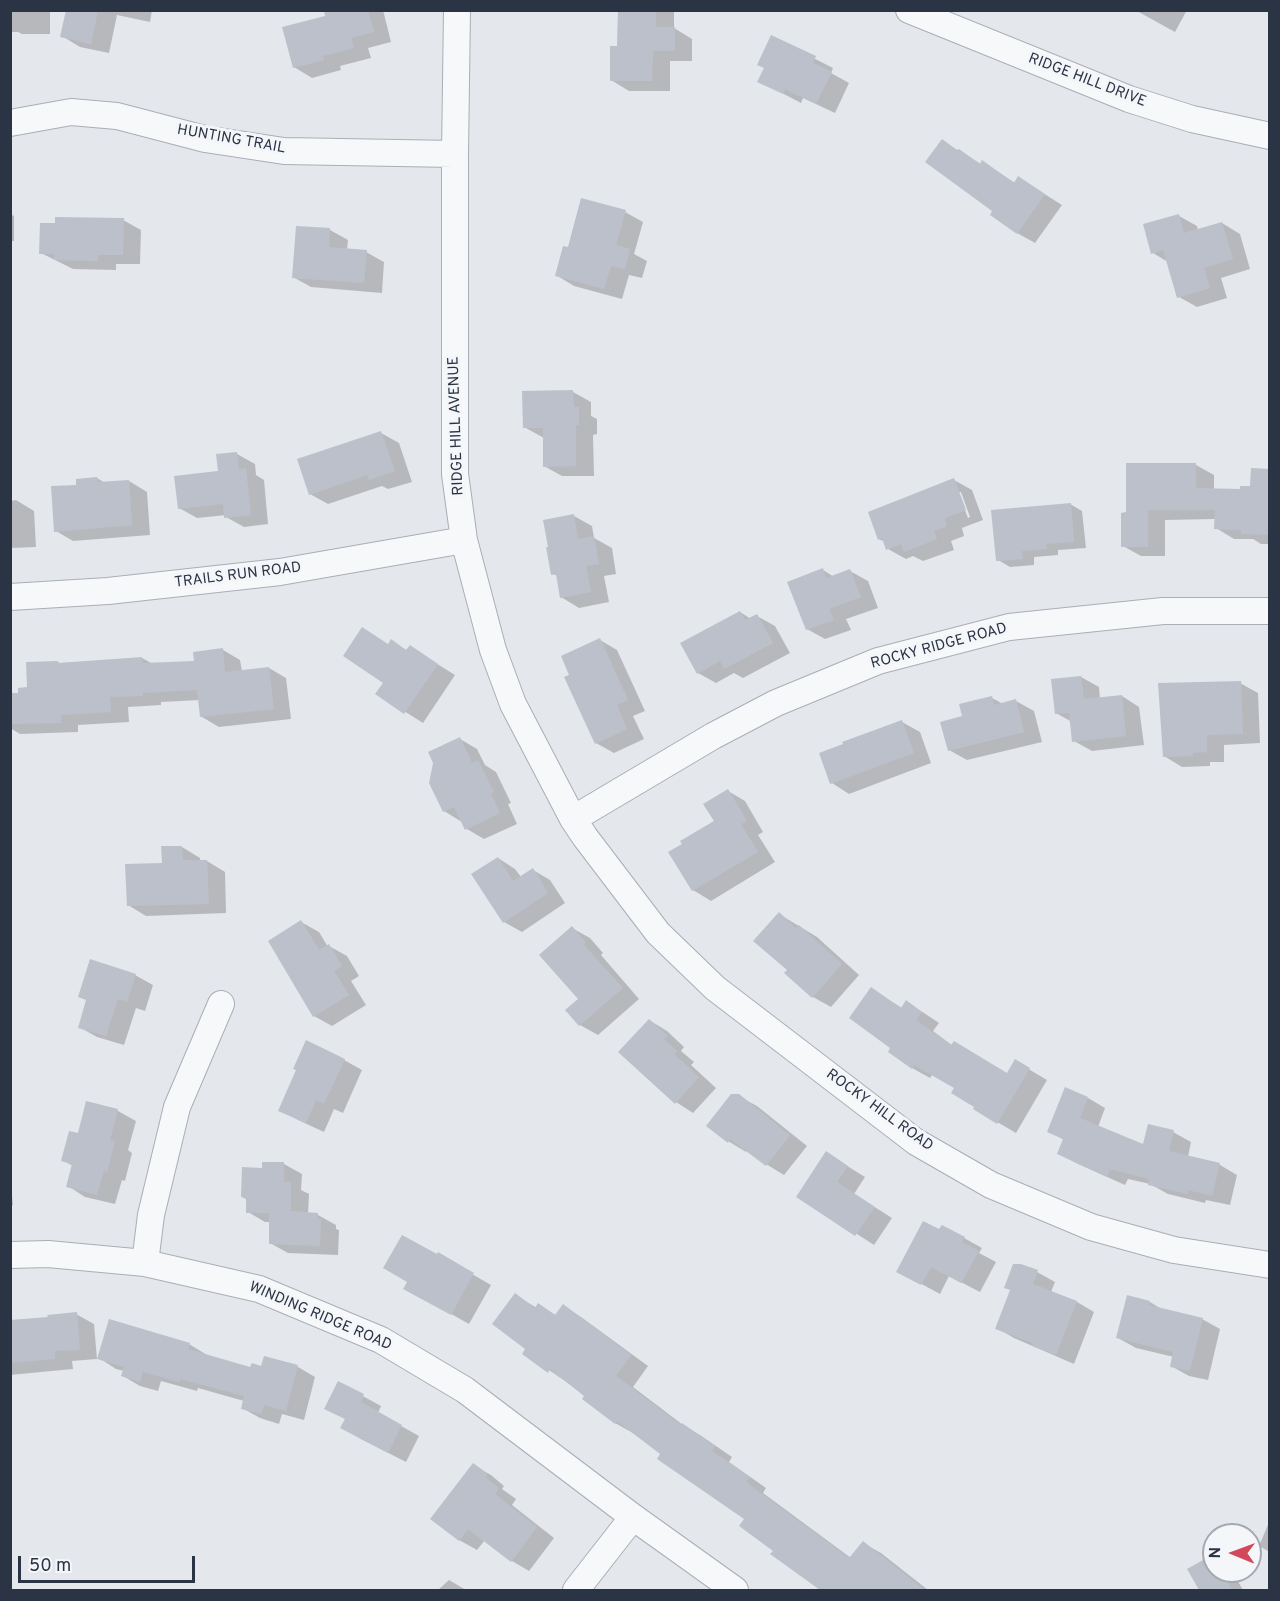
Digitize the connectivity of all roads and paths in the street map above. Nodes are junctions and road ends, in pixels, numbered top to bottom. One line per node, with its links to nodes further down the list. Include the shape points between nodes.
1 (457, 10): 5 (street, RIDGE HILL AVENUE)
2 (909, 10): 4 (street, RIDGE HILL DRIVE, via 1129,99 1192,119)
3 (10, 123): 5 (street, HUNTING TRAIL, via 71,112 117,116 205,139 284,151)
4 (1269, 136)
5 (455, 153): 6 (street, RIDGE HILL AVENUE, via 455,474)
6 (464, 540): 7 (street, TRAILS RUN ROAD, via 280,572 108,591); 9 (street, RIDGE HILL AVENUE, via 493,650 513,704)
7 (10, 597)
8 (1269, 611): 9 (street, ROCKY RIDGE ROAD, via 1163,611 1009,627 878,661 776,703)
9 (573, 819): 13 (street, ROCKY HILL ROAD, via 658,933 716,988 916,1142 991,1185 1091,1227 1174,1250)
10 (221, 1004): 12 (street, via 177,1107)
11 (10, 1255): 12 (street, WINDING RIDGE ROAD, via 48,1254)
12 (145, 1263): 14 (street, WINDING RIDGE ROAD, via 259,1289 381,1340 465,1390)
13 (1269, 1265)
14 (633, 1517): 15 (street); 16 (street, WINDING RIDGE ROAD)
15 (576, 1590)
16 (735, 1590)

